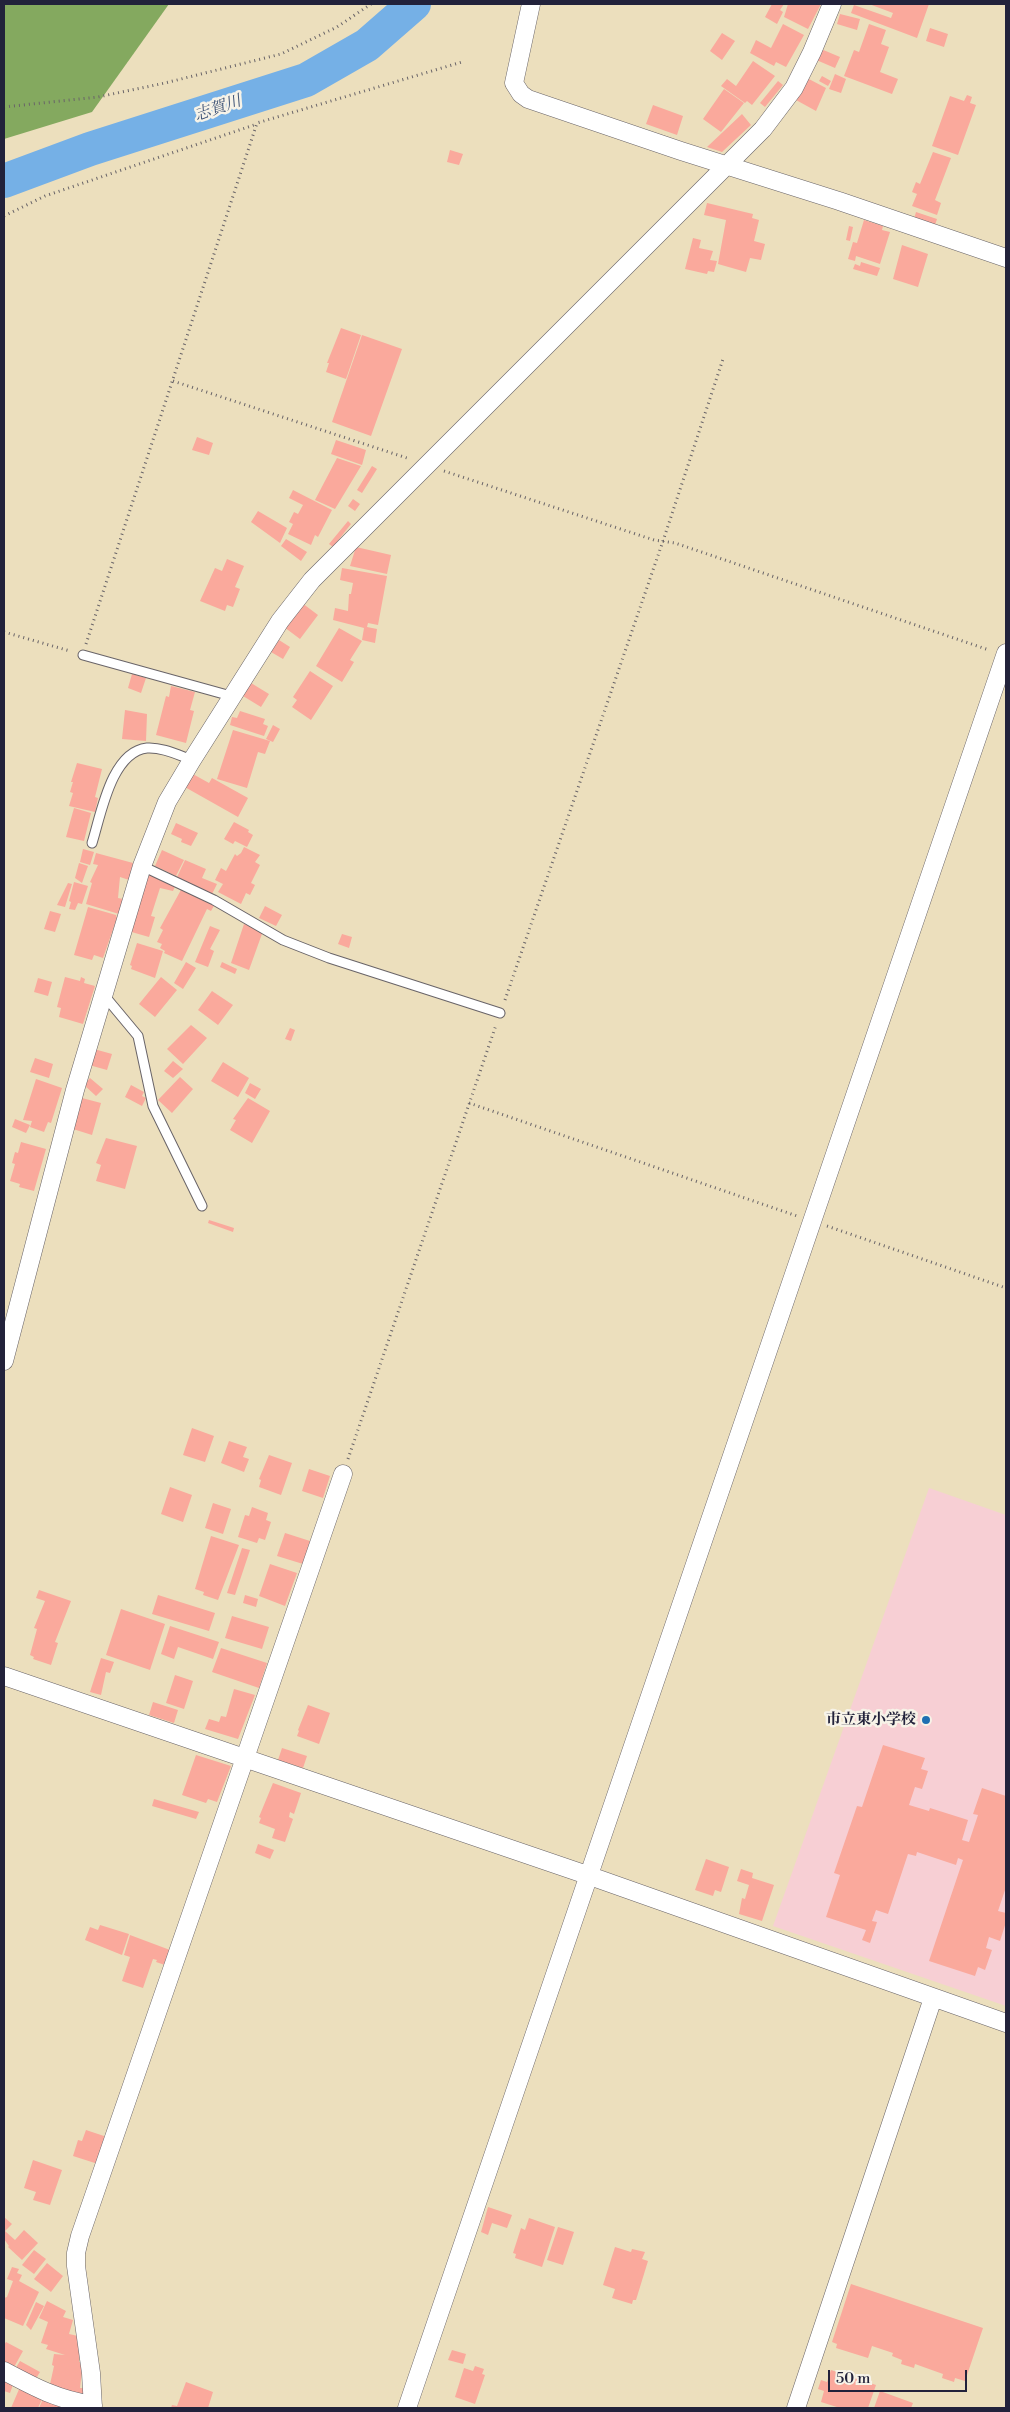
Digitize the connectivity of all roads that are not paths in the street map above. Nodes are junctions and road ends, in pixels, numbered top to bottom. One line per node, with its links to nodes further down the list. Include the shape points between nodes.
1 (531, 4): 3 (street, via 514,83 521,94 537,103)
2 (832, 4): 3 (street, via 812,52 784,102 764,129)
3 (727, 164): 4 (street); 7 (street, via 312,580 280,620)
4 (1006, 258)
5 (1006, 654): 18 (street)
6 (82, 655): 7 (lane)
7 (231, 696): 8 (street)
8 (192, 760): 9 (lane, via 146,748 122,762 108,788); 10 (street, via 168,802)
9 (92, 843)
10 (142, 866): 11 (street); 12 (lane, via 214,900 283,940)
11 (103, 994): 13 (lane, via 138,1036 153,1106); 14 (street)
12 (500, 1013)
13 (202, 1206)
14 (4, 1361)
15 (343, 1474): 17 (street)
16 (4, 1676): 17 (street)
17 (246, 1759): 18 (street); 22 (street, via 76,2253)
18 (590, 1876): 19 (street); 23 (street)
19 (933, 1998): 20 (street); 24 (street)
20 (1006, 2023)
21 (4, 2370): 22 (street, via 43,2392)
22 (93, 2407)
23 (407, 2408)
24 (796, 2408)

